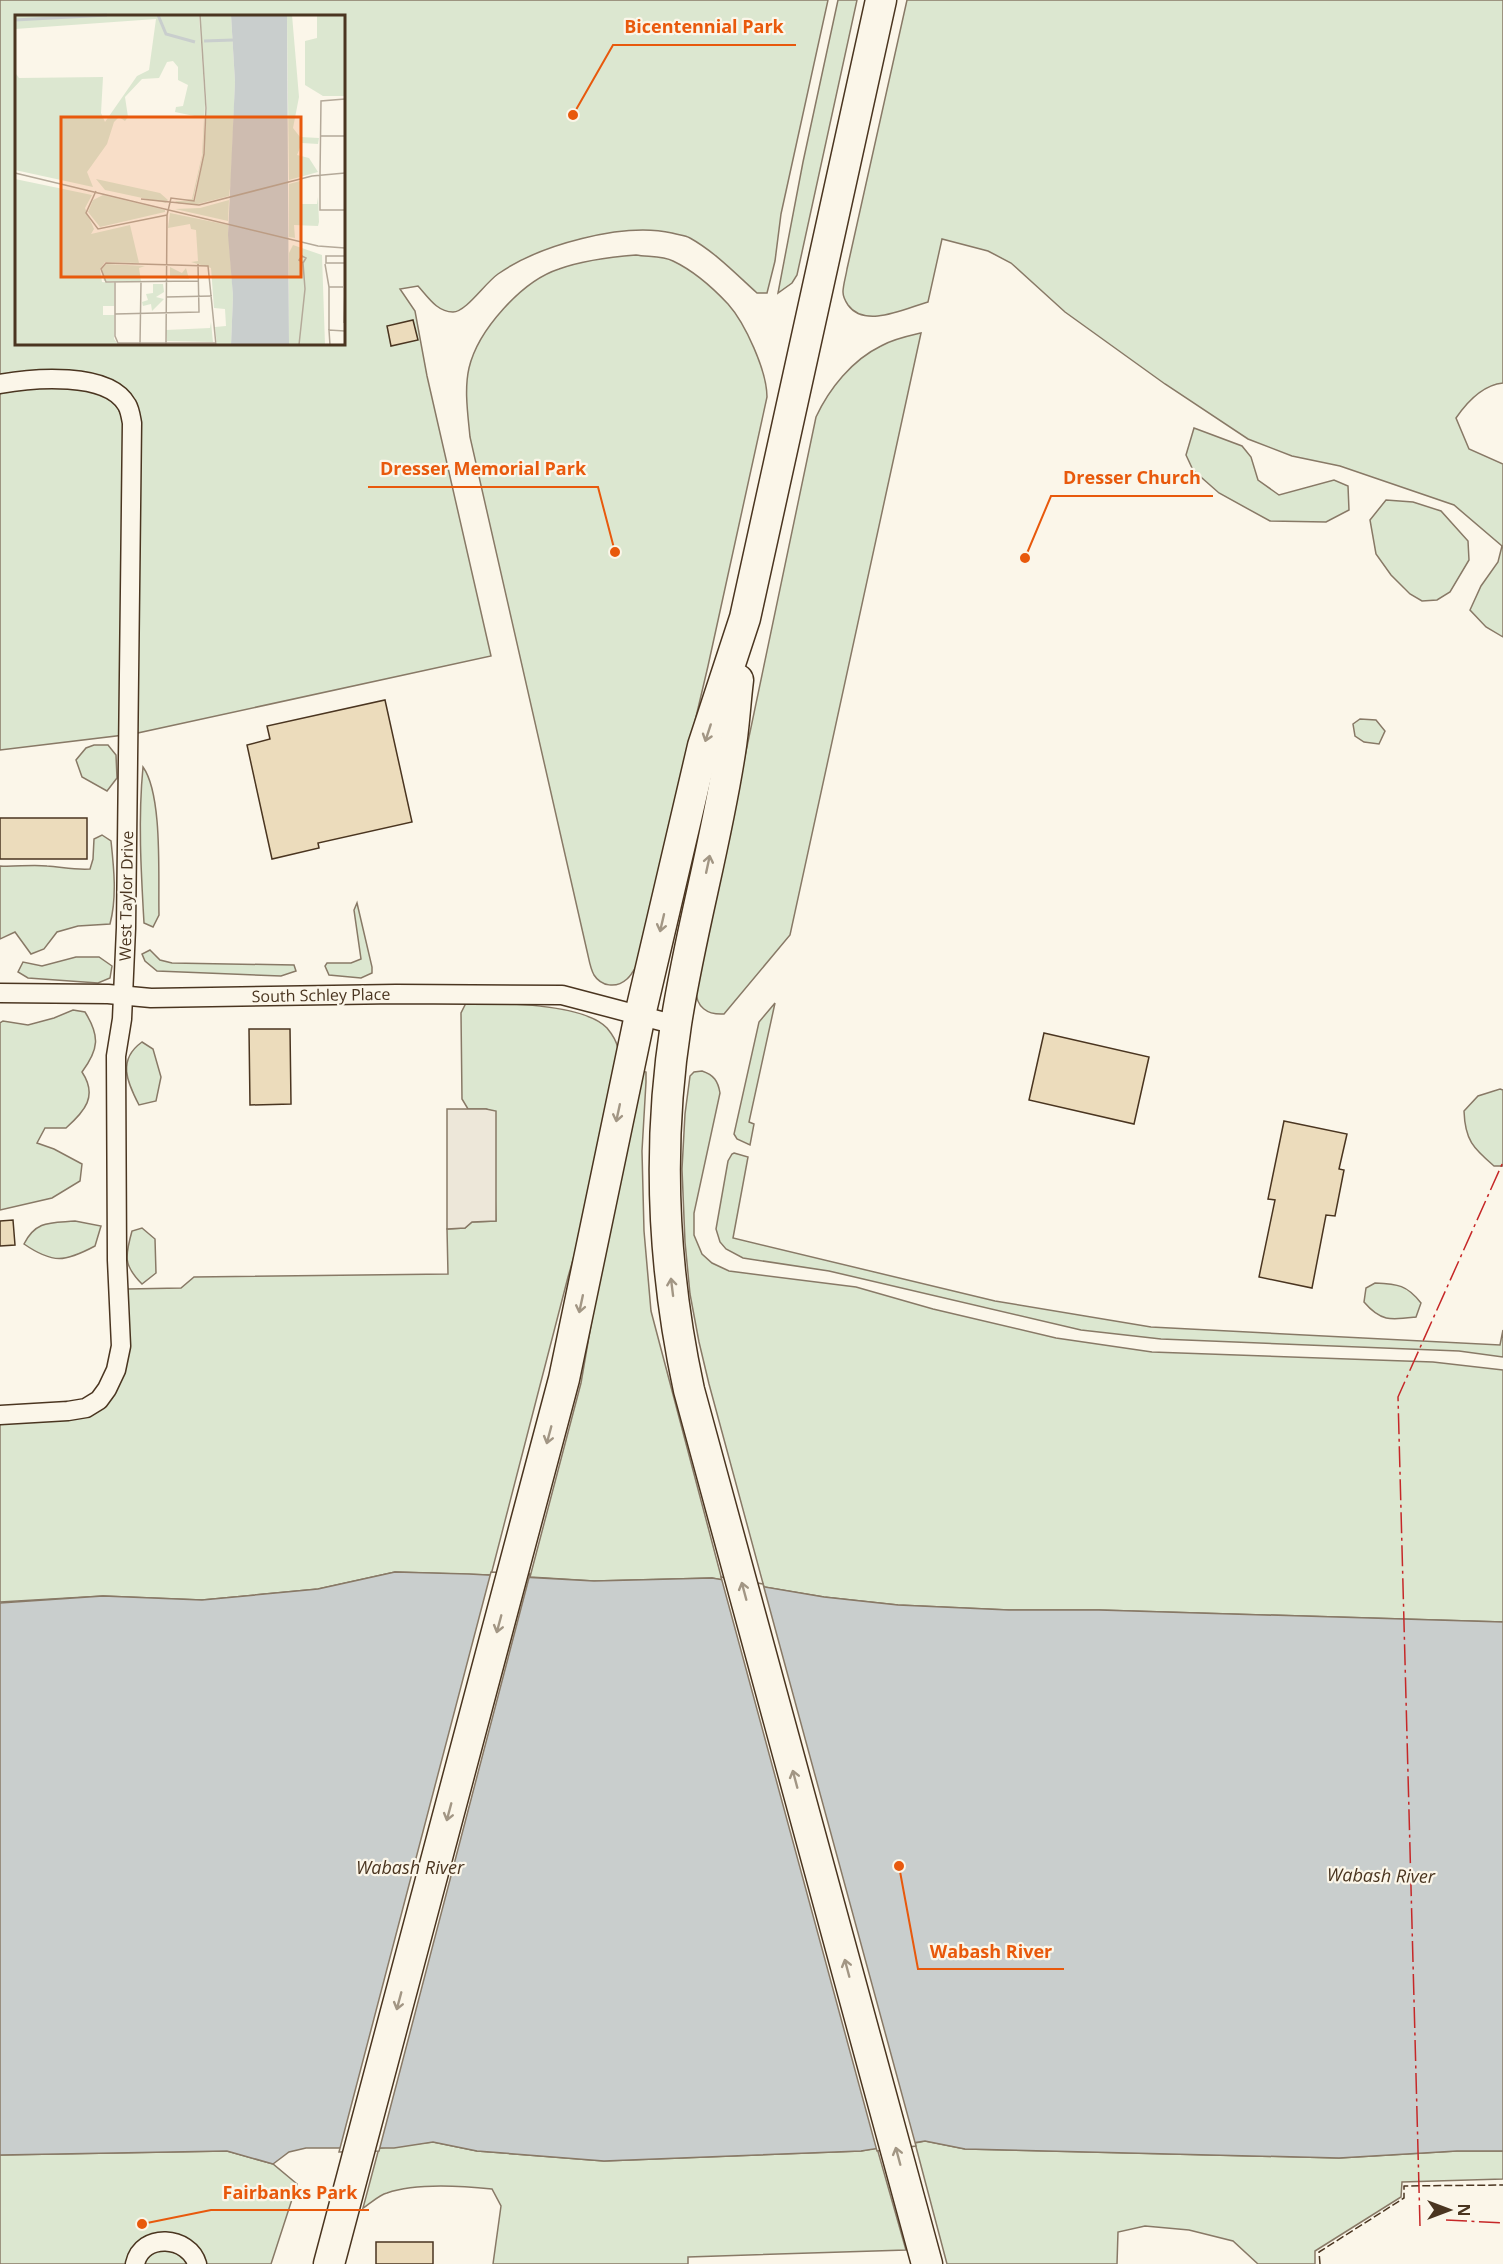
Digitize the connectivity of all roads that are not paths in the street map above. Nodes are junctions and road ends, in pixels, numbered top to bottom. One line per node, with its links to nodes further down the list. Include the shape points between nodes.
1 (880, 0): 3 (main road)
2 (0, 384): 5 (street, West Taylor Drive, via 72,379 95,384 115,392 127,405 132,423)
3 (745, 618): 6 (main road, one-way to 6, via 703,746); 7 (main road, one-way to 3, via 730,752)
4 (0, 993): 5 (street, South Schley Place)
5 (123, 995): 6 (street, South Schley Place, via 562,995); 8 (street, West Taylor Drive, via 116,1056 121,1346 116,1370 99,1400 86,1408)
6 (640, 1015): 7 (street, South Schley Place); 9 (main road, one-way to 9, via 564,1379)
7 (676, 1024): 12 (main road, one-way to 7, via 689,1390 675,1314 666,1226 666,1126)
8 (0, 1415)
9 (332, 2252)
10 (135, 2264): 11 (street, via 146,2248 159,2241 177,2243 190,2250)
11 (197, 2264)
12 (927, 2264)

